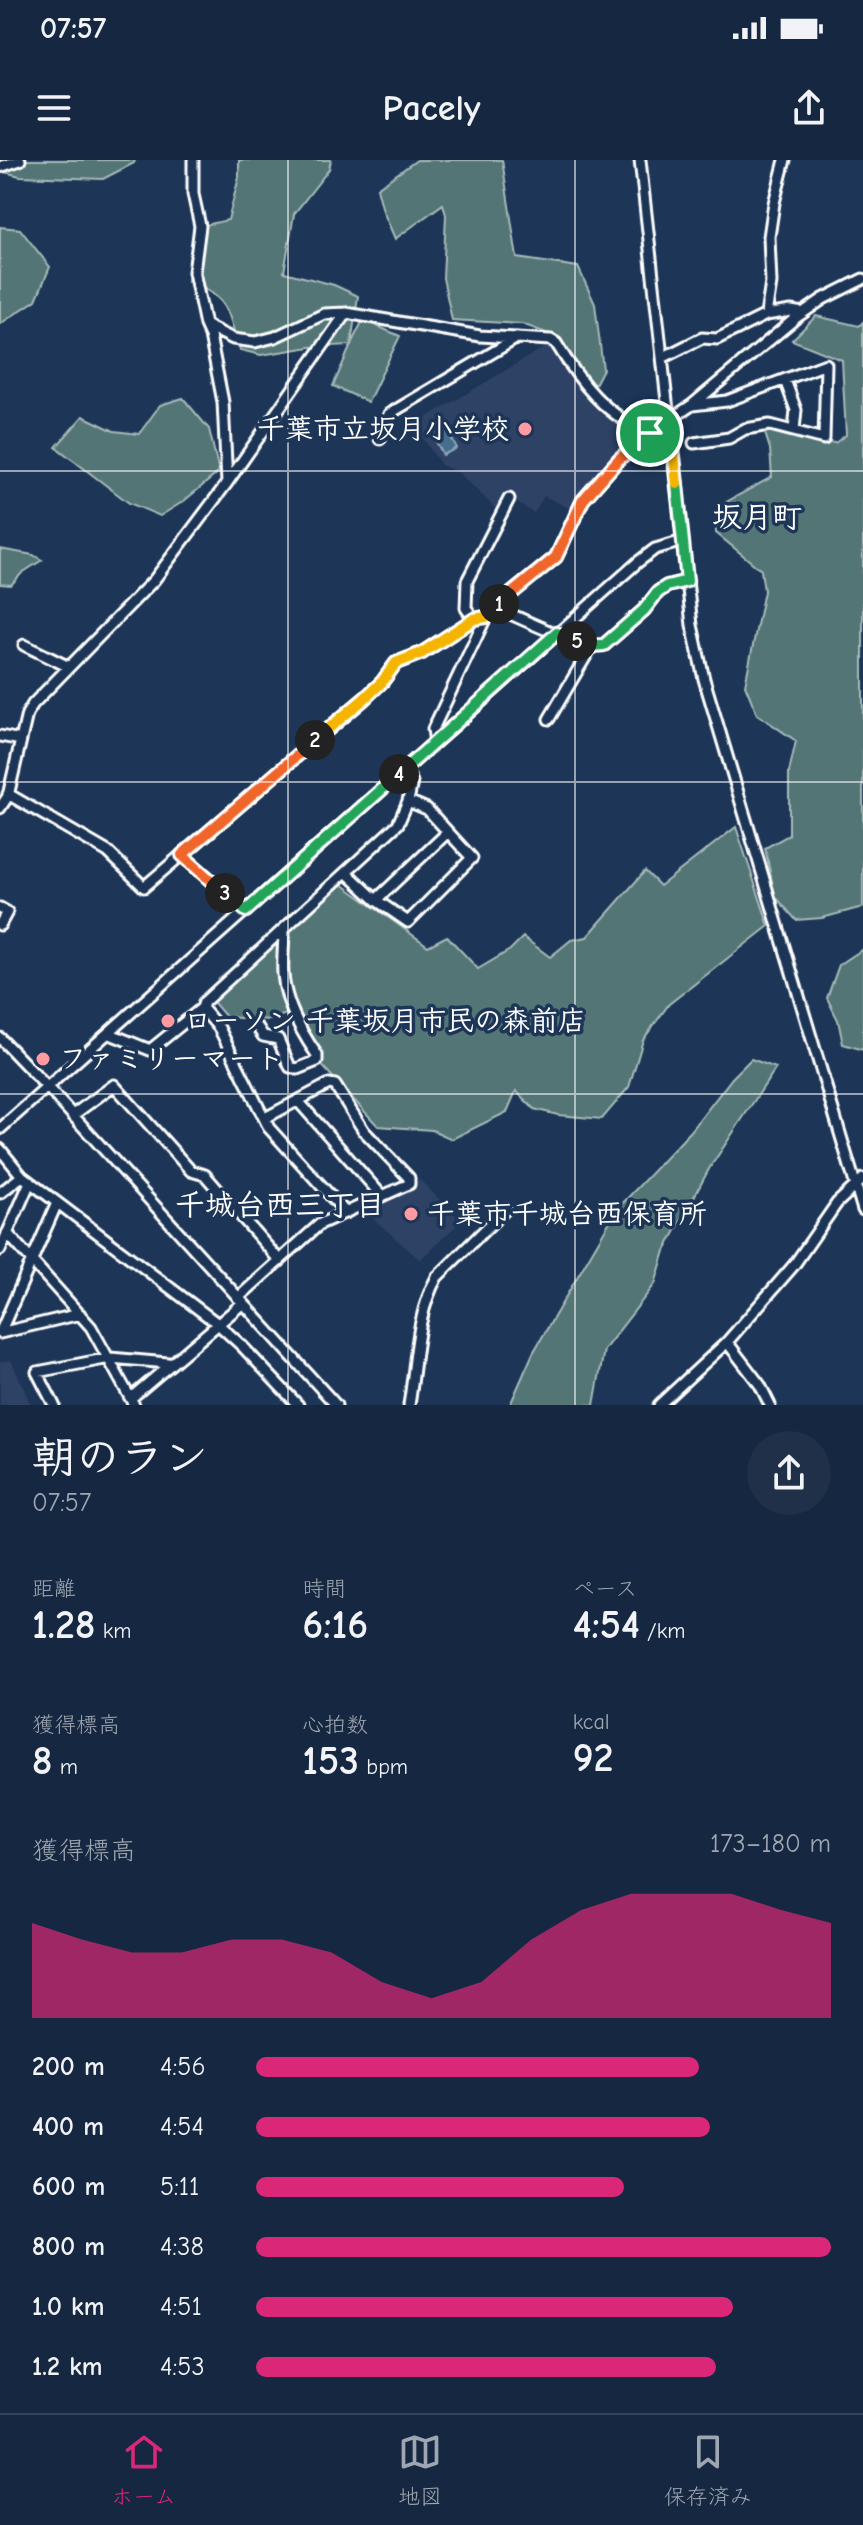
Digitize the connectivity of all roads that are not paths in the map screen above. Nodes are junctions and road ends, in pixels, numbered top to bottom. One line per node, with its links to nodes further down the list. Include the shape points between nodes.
1 (20, 160): 5 (street)
2 (193, 160): 10 (street, via 200,226 194,272)
3 (640, 160): 12 (street)
4 (785, 160): 9 (street, via 769,237)
5 (0, 167)
6 (863, 279): 8 (street)
7 (346, 313): 10 (street, via 324,314 255,342 233,339); 11 (street); 20 (street)
8 (803, 313): 9 (street); 14 (street)
9 (766, 315): 12 (street)
10 (205, 325): 20 (street, via 223,402)
11 (517, 338): 17 (street, via 556,343 598,401); 18 (street, via 389,414)
12 (664, 357): 15 (street)
13 (785, 380): 14 (street, via 727,401); 16 (street, via 796,410); 16 (street, via 826,364 824,439)
14 (692, 405): 15 (street)
15 (670, 418): 17 (street); 22 (street)
16 (794, 430): 19 (street, via 770,425)
17 (650, 433): 24 (street, via 583,500 556,557)
18 (380, 439)
19 (694, 443)
20 (227, 483): 30 (street, via 154,580)
21 (509, 499): 26 (street, via 467,581 466,608)
22 (683, 541): 23 (street); 27 (street, via 655,549)
23 (687, 581): 29 (street, via 658,592 604,645); 59 (street, via 704,679)
24 (494, 607): 25 (street); 27 (street)
25 (486, 617): 26 (street); 34 (street, via 433,729)
26 (474, 619): 40 (street, via 422,653 396,663 364,699)
27 (557, 633): 29 (street); 34 (street)
28 (24, 645): 30 (street)
29 (592, 646): 31 (street)
30 (69, 667): 33 (street, via 33,704)
31 (549, 719)
32 (0, 736): 33 (street)
33 (21, 740): 36 (street)
34 (435, 742): 35 (street)
35 (404, 769): 37 (street, via 412,782); 44 (street)
36 (5, 794): 38 (street); 40 (street, via 108,852 144,887)
37 (408, 801): 39 (street, via 427,809); 41 (street, via 398,824)
38 (0, 808)
39 (448, 832): 42 (street); 42 (street, via 472,858 408,922)
40 (182, 855): 44 (street)
41 (347, 873): 42 (street); 46 (street)
42 (376, 900)
43 (0, 908): 45 (street, via 7,912)
44 (246, 911): 49 (street)
45 (0, 925)
46 (284, 929): 47 (street); 48 (street, via 283,976 317,1061 290,1067 278,1039 263,1036)
47 (202, 1008): 49 (street, via 150,1050); 55 (street, via 219,1028)
48 (258, 1028)
49 (108, 1033): 51 (street)
50 (0, 1038): 51 (street)
51 (47, 1087): 54 (street); 56 (street)
52 (298, 1101): 55 (street); 61 (street); 61 (street, via 335,1085 364,1131 409,1178 409,1184)
53 (0, 1112): 56 (street)
54 (73, 1115): 69 (street, via 114,1085 191,1171 205,1175); 70 (street)
55 (265, 1118): 65 (street)
56 (4, 1126)
57 (0, 1149): 58 (street)
58 (26, 1179): 60 (street); 62 (street); 66 (street)
59 (859, 1182): 64 (street); 74 (street)
60 (0, 1193)
61 (382, 1196): 65 (street)
62 (57, 1203): 68 (street); 72 (street)
63 (506, 1209): 81 (street, via 430,1290)
64 (863, 1210)
65 (346, 1213): 69 (street, via 320,1224)
66 (7, 1233): 67 (street); 68 (street)
67 (0, 1250)
68 (32, 1259): 71 (street); 73 (street)
69 (280, 1261): 70 (street)
70 (241, 1300): 72 (street); 80 (street)
71 (80, 1314): 73 (street); 75 (street)
72 (218, 1324): 76 (street); 79 (street)
73 (0, 1333)
74 (727, 1342): 82 (street); 83 (street)
75 (110, 1358): 76 (street); 77 (street); 78 (street, via 37,1372)
76 (170, 1365): 77 (street)
77 (133, 1402)
78 (54, 1405)
79 (298, 1405)
80 (336, 1405)
81 (409, 1405)
82 (659, 1405)
83 (770, 1405)

